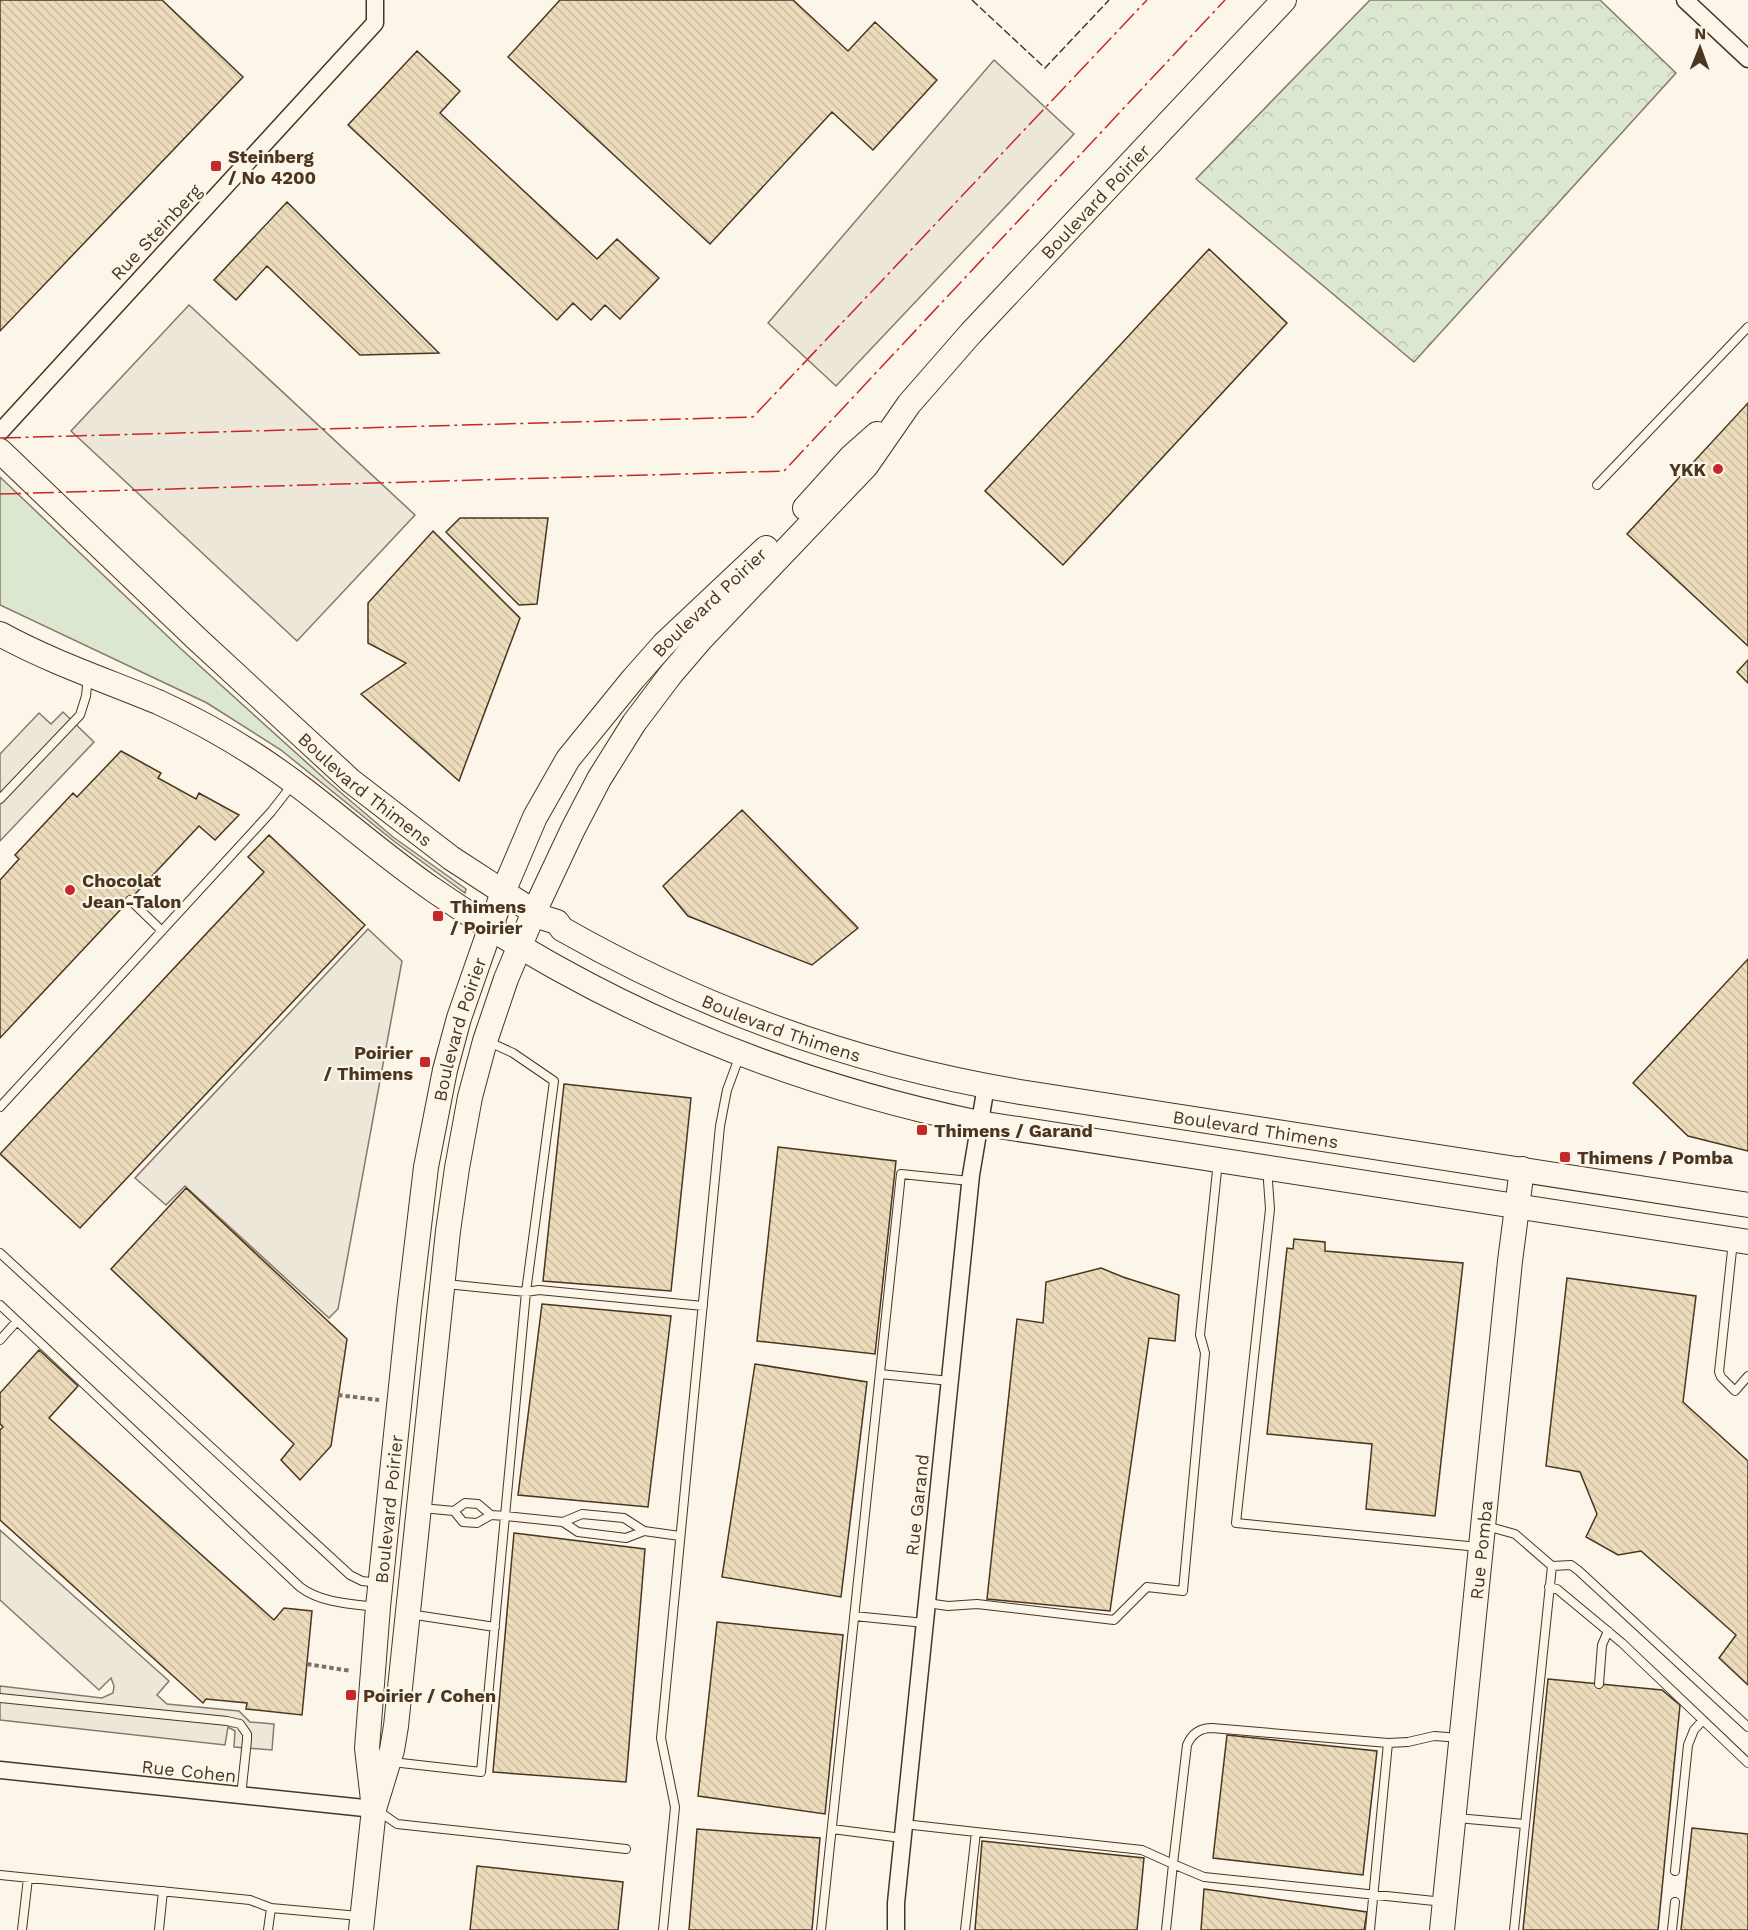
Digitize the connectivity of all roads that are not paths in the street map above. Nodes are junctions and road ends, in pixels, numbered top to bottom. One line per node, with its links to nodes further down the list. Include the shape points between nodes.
1 (375, 0): 7 (street, Rue Steinberg, via 375,23)
2 (1284, 0): 6 (street, Boulevard Poirier)
3 (1685, 0): 4 (street)
4 (1748, 59)
5 (1748, 327): 9 (lane)
6 (909, 404): 14 (street, Boulevard Poirier, via 664,644 618,696 558,776); 16 (street, Boulevard Poirier, via 866,466 720,618 653,696 599,779)
7 (0, 432)
8 (0, 451): 14 (street, Boulevard Thimens, via 351,781 424,839)
9 (1597, 485)
10 (0, 634): 11 (street, Boulevard Thimens)
11 (88, 675): 12 (street, Boulevard Thimens, via 205,726); 13 (lane, via 80,715)
12 (294, 782): 17 (street, Boulevard Thimens, via 408,872); 18 (lane)
13 (0, 800)
14 (503, 892): 16 (street, Boulevard Thimens); 17 (street, Boulevard Poirier)
15 (130, 900): 18 (lane)
16 (534, 912): 19 (street, Boulevard Poirier); 22 (street, Boulevard Thimens, via 622,962 736,1013 856,1054)
17 (490, 926): 19 (street, Boulevard Thimens); 51 (street, Boulevard Poirier, via 450,1052 426,1167)
18 (162, 931): 23 (lane)
19 (520, 945): 20 (street, Boulevard Poirier); 21 (street, Boulevard Thimens, via 645,1014)
20 (485, 1041): 33 (street, Boulevard Poirier, via 463,1135); 34 (lane, via 513,1053 554,1081)
21 (740, 1054): 24 (street, Boulevard Thimens, via 853,1091); 36 (lane, via 720,1126)
22 (986, 1086): 24 (street, Rue Garand); 27 (street, Boulevard Thimens)
23 (0, 1107)
24 (979, 1123): 25 (street, Boulevard Thimens); 28 (street, Rue Garand)
25 (1218, 1160): 26 (street, Boulevard Thimens); 53 (lane, via 1200,1335 1205,1353 1184,1591 1147,1587 1114,1620 977,1604)
26 (1270, 1168): 30 (street, Boulevard Thimens); 49 (lane, via 1270,1209 1236,1522)
27 (1522, 1170): 29 (street, Boulevard Thimens); 30 (street, Rue Pomba)
28 (970, 1181): 39 (lane, via 901,1174); 41 (street, Rue Garand)
29 (1748, 1205)
30 (1517, 1206): 31 (street, Boulevard Thimens); 49 (street, Rue Pomba)
31 (1740, 1241): 40 (lane, via 1719,1372 1735,1391)
32 (0, 1253): 51 (lane, via 350,1575)
33 (442, 1284): 34 (lane); 42 (street, Boulevard Poirier)
34 (526, 1292): 36 (lane, via 539,1290); 45 (lane)
35 (0, 1305): 37 (lane)
36 (703, 1306): 48 (lane)
37 (17, 1321): 38 (lane); 54 (lane, via 300,1587 331,1601)
38 (0, 1340)
39 (880, 1374): 41 (lane); 56 (lane)
40 (1748, 1376)
41 (950, 1381): 53 (street, Rue Garand)
42 (420, 1507): 43 (lane); 55 (street, Boulevard Poirier)
43 (454, 1511): 44 (lane, via 465,1503 478,1504); 44 (lane, via 463,1522 477,1523)
44 (491, 1515): 45 (lane)
45 (505, 1516): 46 (lane); 58 (lane)
46 (563, 1522): 47 (lane, via 578,1532 626,1538); 47 (lane, via 582,1514 624,1518)
47 (644, 1531): 48 (lane)
48 (680, 1536): 90 (lane, via 661,1738 675,1808)
49 (1481, 1537): 50 (lane, via 1515,1534); 64 (street, Rue Pomba)
50 (1551, 1566): 52 (lane); 63 (lane, via 1571,1565 1579,1571)
51 (381, 1583): 54 (street, Boulevard Poirier)
52 (1549, 1587): 59 (lane, via 1557,1589); 72 (lane)
53 (927, 1603): 57 (street, Rue Garand)
54 (378, 1607): 66 (street, Boulevard Poirier, via 367,1748)
55 (409, 1614): 58 (lane); 66 (street, Boulevard Poirier, via 396,1726)
56 (854, 1616): 57 (lane); 73 (lane)
57 (925, 1623): 74 (street, Rue Garand)
58 (495, 1627): 66 (lane, via 481,1772)
59 (1608, 1631): 60 (lane, via 1602,1645); 62 (lane)
60 (1599, 1684)
61 (0, 1698): 69 (lane, via 240,1725 247,1734)
62 (1703, 1720): 67 (lane); 78 (lane, via 1688,1745)
63 (1748, 1727)
64 (1461, 1738): 65 (lane, via 1434,1736); 71 (street, Rue Pomba)
65 (1388, 1743): 77 (lane, via 1199,1730 1187,1744); 82 (lane)
66 (378, 1761): 70 (street, Boulevard Poirier)
67 (1748, 1763)
68 (0, 1770): 69 (street, Rue Cohen)
69 (241, 1796): 70 (street, Rue Cohen)
70 (374, 1809): 76 (lane, via 397,1824); 86 (street, Boulevard Poirier)
71 (1453, 1818): 72 (lane); 83 (street, Rue Pomba)
72 (1524, 1824): 97 (lane)
73 (832, 1829): 74 (lane); 91 (lane)
74 (903, 1831): 75 (lane); 92 (street, Rue Garand)
75 (976, 1832): 77 (lane, via 1142,1850); 93 (lane)
76 (626, 1849)
77 (1173, 1864): 82 (lane, via 1204,1877); 94 (lane)
78 (1676, 1871)
79 (0, 1875): 80 (lane)
80 (27, 1878): 81 (lane); 87 (lane)
81 (163, 1891): 85 (lane, via 250,1900); 88 (lane)
82 (1373, 1895): 83 (lane); 95 (lane)
83 (1445, 1902): 96 (street, Rue Pomba)
84 (1675, 1902): 98 (lane)
85 (271, 1908): 86 (lane); 89 (lane)
86 (362, 1923)
87 (22, 1930)
88 (159, 1930)
89 (268, 1930)
90 (663, 1930)
91 (821, 1930)
92 (896, 1930)
93 (965, 1930)
94 (1166, 1930)
95 (1370, 1930)
96 (1442, 1930)
97 (1514, 1930)
98 (1672, 1930)

